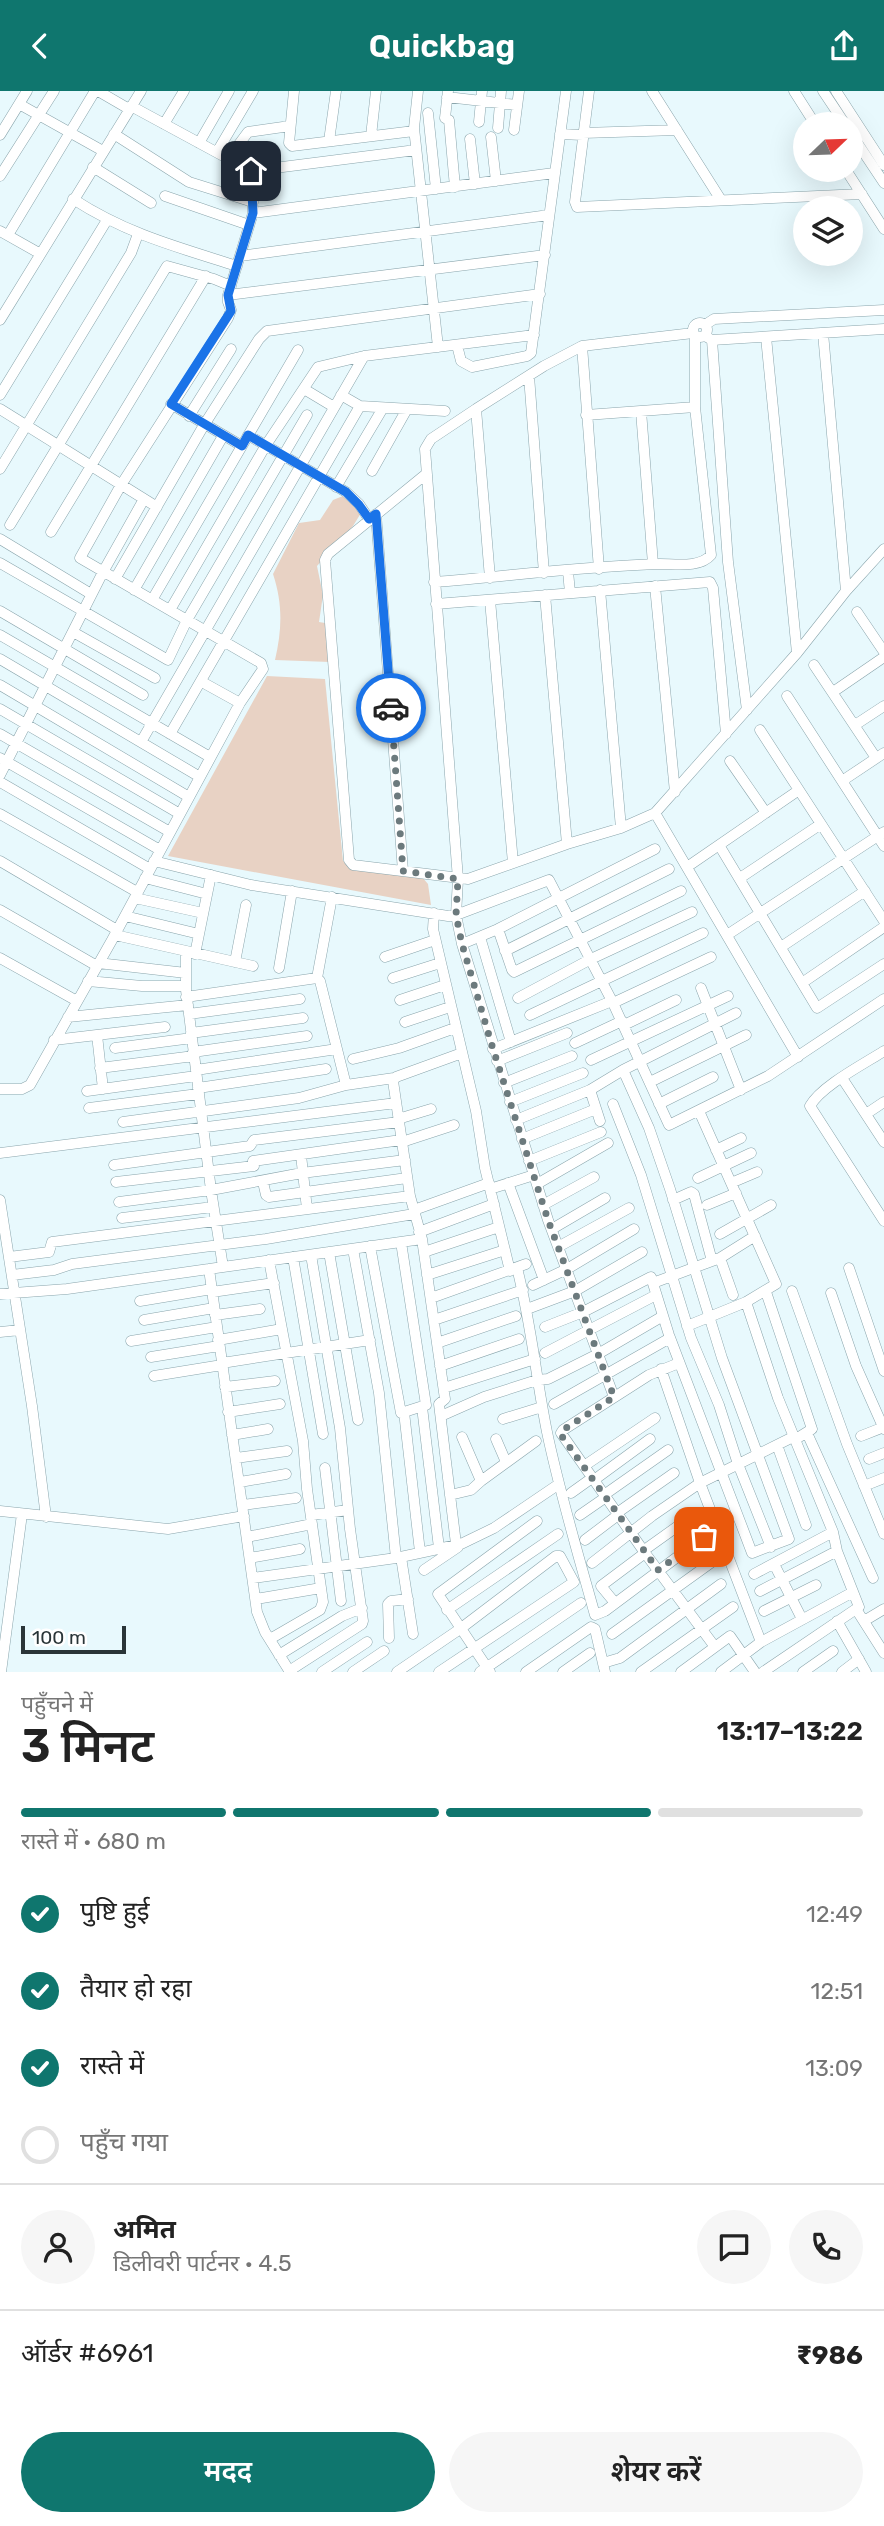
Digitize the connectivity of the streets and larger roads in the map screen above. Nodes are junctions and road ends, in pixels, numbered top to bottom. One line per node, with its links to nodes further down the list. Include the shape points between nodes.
1 (27, 91): 23 (street)
2 (54, 91): 29 (street)
3 (96, 91): 25 (street); 38 (street)
4 (141, 91): 25 (street)
5 (184, 91): 32 (street)
6 (229, 91): 46 (street)
7 (253, 91): 49 (street)
8 (294, 91): 33 (street)
9 (336, 91): 45 (street)
10 (376, 91): 42 (street)
11 (418, 91): 37 (street)
12 (501, 91): 22 (street)
13 (519, 91): 24 (street)
14 (566, 91): 40 (street)
15 (589, 91): 40 (street)
16 (652, 91): 36 (street)
17 (794, 91): 26 (street)
18 (823, 91): 27 (street)
19 (836, 91): 52 (street)
20 (448, 94): 21 (street); 61 (street, via 444,118 449,120)
21 (482, 96): 22 (street); 31 (street)
22 (500, 103): 24 (street); 34 (street)
23 (19, 104): 29 (street); 30 (street)
24 (517, 105): 35 (street)
25 (130, 108): 32 (street); 39 (street)
26 (807, 112)
27 (837, 112)
28 (428, 113): 62 (street)
29 (39, 115): 38 (street); 56 (street)
30 (4, 120): 41 (street)
31 (479, 122)
32 (164, 124): 46 (street)
33 (290, 126): 45 (street, via 291,145); 51 (street, via 248,132)
34 (498, 128)
35 (514, 130)
36 (677, 130): 40 (street); 67 (street)
37 (414, 131): 42 (street); 47 (street)
38 (69, 132): 48 (street); 76 (street)
39 (114, 134): 48 (street); 68 (street, via 189,182)
40 (574, 134): 55 (street); 67 (street, via 574,205 578,207)
41 (0, 135)
42 (371, 136): 45 (street)
43 (491, 137): 57 (street)
44 (470, 139): 60 (street)
45 (329, 141)
46 (199, 143): 49 (street)
47 (416, 150): 54 (street); 63 (street)
48 (103, 151): 53 (street)
49 (217, 152): 51 (street)
50 (863, 152): 59 (street)
51 (228, 159): 54 (street)
52 (884, 165)
53 (93, 167): 66 (street); 69 (street)
54 (251, 171): 68 (street)
55 (554, 173): 57 (street); 71 (street)
56 (0, 176)
57 (496, 181): 60 (street)
58 (854, 182): 64 (street)
59 (884, 183)
60 (475, 184): 61 (street)
61 (455, 187): 62 (street)
62 (436, 189): 63 (street)
63 (421, 191): 70 (street); 75 (street)
64 (862, 194): 67 (street); 74 (street)
65 (165, 196): 73 (street)
66 (73, 199): 72 (street); 78 (street)
67 (721, 200)
68 (253, 202): 70 (street)
69 (151, 203)
70 (253, 213): 73 (street)
71 (549, 215): 75 (street); 79 (street)
72 (107, 220): 77 (street); 101 (street)
73 (249, 225): 80 (street)
74 (884, 229)
75 (425, 232): 80 (street); 81 (street)
76 (3, 234): 78 (street)
77 (138, 234): 80 (street); 117 (street, via 131,253)
78 (39, 253): 87 (street)
79 (545, 255): 81 (street); 84 (street)
80 (239, 261): 83 (street)
81 (429, 270): 83 (street); 85 (street)
82 (206, 276): 83 (street); 121 (street, via 167,266); 125 (street)
83 (229, 291): 103 (street, via 228,318)
84 (540, 294): 85 (street); 91 (street)
85 (433, 308): 95 (street); 116 (street, via 267,331)
86 (884, 310): 90 (street, via 714,319)
87 (0, 320)
88 (884, 329): 89 (street)
89 (823, 333): 92 (street); 151 (street)
90 (702, 334): 92 (street); 94 (street); 106 (street); 184 (street)
91 (534, 335): 93 (street); 93 (street, via 527,356 472,367 461,361)
92 (766, 337): 168 (street)
93 (457, 345): 95 (street)
94 (582, 346): 99 (street); 114 (street)
95 (438, 347): 98 (street)
96 (231, 349): 115 (street)
97 (298, 350): 118 (street)
98 (364, 356): 100 (street, via 318,367); 102 (street)
99 (528, 376): 110 (street); 144 (street)
100 (304, 389): 105 (street); 120 (street)
101 (0, 395)
102 (341, 395): 104 (street); 105 (street)
103 (171, 404): 115 (street); 130 (street)
104 (360, 406): 107 (street); 129 (street)
105 (334, 407): 124 (street)
106 (695, 407): 112 (street); 140 (street, via 711,555 702,563)
107 (383, 408): 109 (street); 131 (street)
108 (0, 409): 117 (street)
109 (407, 409): 111 (street); 127 (street)
110 (476, 409): 128 (street, via 427,444); 145 (street)
111 (445, 411)
112 (641, 411): 114 (street); 140 (street)
113 (307, 415): 123 (street)
114 (586, 415): 141 (street)
115 (190, 416): 116 (street)
116 (204, 425): 119 (street); 133 (street)
117 (26, 426): 121 (street); 126 (street)
118 (248, 435): 120 (street); 122 (street)
119 (223, 436): 122 (street); 149 (street)
120 (266, 445): 123 (street); 158 (street)
121 (58, 446): 125 (street); 135 (street)
122 (242, 446): 155 (street)
123 (283, 455): 124 (street); 162 (street)
124 (301, 465): 129 (street); 163 (street)
125 (90, 466): 130 (street); 136 (street)
126 (0, 469)
127 (372, 471)
128 (426, 474): 134 (street); 147 (street)
129 (320, 477): 131 (street); 166 (street)
130 (121, 485): 132 (street); 143 (street, via 80,558)
131 (336, 487): 134 (street)
132 (144, 499): 133 (street); 143 (street)
133 (157, 507): 146 (street)
134 (373, 517): 224 (street); 224 (street, via 328,554 325,563 349,860 353,865)
135 (10, 525)
136 (51, 532)
137 (0, 539): 153 (street)
138 (884, 549): 151 (street)
139 (0, 563): 161 (street)
140 (653, 564): 141 (street)
141 (599, 569): 142 (street)
142 (568, 571): 144 (street); 152 (street)
143 (103, 572): 146 (street); 153 (street)
144 (544, 573): 145 (street)
145 (490, 578): 147 (street)
146 (115, 579): 149 (street)
147 (435, 582): 157 (street)
148 (655, 586): 150 (street); 191 (street, via 712,584); 203 (street)
149 (134, 590): 155 (street)
150 (600, 590): 152 (street); 210 (street)
151 (846, 591): 168 (street)
152 (570, 593): 154 (street)
153 (91, 594): 161 (street)
154 (545, 595): 156 (street); 213 (street)
155 (152, 600): 158 (street)
156 (490, 600): 157 (street); 220 (street)
157 (436, 604): 226 (street)
158 (170, 610): 162 (street)
159 (0, 611): 167 (street)
160 (857, 612): 169 (street)
161 (82, 613): 162 (street, via 167,660); 164 (street)
162 (187, 620): 163 (street)
163 (206, 631): 166 (street); 186 (street)
164 (73, 632): 167 (street); 173 (street)
165 (0, 635): 172 (street)
166 (225, 642): 174 (street); 180 (street, via 263,666)
167 (64, 649): 172 (street); 178 (street)
168 (797, 653): 184 (street)
169 (884, 655): 177 (street)
170 (0, 659): 176 (street)
171 (814, 664): 177 (street)
172 (55, 667): 176 (street); 186 (street)
173 (155, 678)
174 (202, 682): 180 (street); 190 (street)
175 (0, 685): 181 (street)
176 (46, 686): 181 (street); 192 (street)
177 (833, 692): 187 (street)
178 (144, 695)
179 (787, 696): 200 (street)
180 (240, 703): 195 (street)
181 (35, 706): 185 (street); 204 (street)
182 (884, 706): 187 (street)
183 (0, 709): 185 (street)
184 (747, 709): 191 (street)
185 (26, 724): 193 (street); 208 (street)
186 (152, 724): 190 (street); 192 (street)
187 (855, 725): 194 (street)
188 (760, 730): 202 (street)
189 (0, 734): 193 (street)
190 (170, 734): 195 (street)
191 (726, 734): 203 (street)
192 (141, 742): 199 (street)
193 (16, 743): 196 (street); 211 (street)
194 (880, 755): 200 (street)
195 (210, 757): 199 (street)
196 (3, 760): 198 (street); 217 (street)
197 (730, 761): 206 (street)
198 (0, 775)
199 (200, 777): 204 (street)
200 (842, 781): 212 (street)
201 (0, 782): 222 (street)
202 (799, 790): 206 (street); 209 (street)
203 (675, 792): 205 (street)
204 (189, 797): 208 (street)
205 (655, 813): 210 (street); 221 (street)
206 (766, 813): 214 (street)
207 (0, 814): 232 (street)
208 (180, 814): 211 (street)
209 (821, 824): 218 (street); 227 (street)
210 (621, 828): 213 (street)
211 (170, 832): 217 (street)
212 (881, 834): 215 (street); 218 (street)
213 (567, 844): 220 (street)
214 (719, 845): 221 (street); 227 (street)
215 (884, 846)
216 (655, 849): 234 (street)
217 (160, 850): 222 (street)
218 (844, 859): 230 (street); 240 (street)
219 (0, 861): 247 (street)
220 (513, 863): 226 (street)
221 (687, 867): 250 (street)
222 (150, 869): 225 (street); 231 (street); 232 (street)
223 (669, 869): 243 (street)
224 (403, 871): 226 (street)
225 (211, 875): 228 (street); 231 (street)
226 (458, 879): 241 (street)
227 (740, 879): 240 (street)
228 (292, 891): 233 (street); 267 (street)
229 (681, 891): 252 (street)
230 (865, 891): 244 (street); 255 (street)
231 (207, 894): 238 (street)
232 (136, 895): 238 (street); 242 (street)
233 (332, 897): 239 (street); 269 (street)
234 (558, 898): 241 (street, via 549,880); 243 (street); 246 (street)
235 (246, 905): 262 (street)
236 (0, 910): 265 (street)
237 (692, 912): 261 (street)
238 (203, 913): 249 (street)
239 (434, 913): 241 (street); 253 (street)
240 (760, 913): 250 (street); 255 (street)
241 (456, 915): 254 (street)
242 (125, 916): 247 (street); 249 (street)
243 (569, 918): 252 (street); 256 (street)
244 (884, 921)
245 (884, 927): 273 (street)
246 (498, 929): 251 (street); 256 (street)
247 (116, 932): 257 (street); 265 (street)
248 (703, 933): 272 (street)
249 (199, 934): 257 (street)
250 (727, 935): 313 (street)
251 (480, 937): 254 (street); 302 (street)
252 (580, 939): 256 (street, via 514,972); 261 (street)
253 (435, 940): 258 (street); 263 (street)
254 (462, 944): 308 (street)
255 (780, 947): 273 (street)
256 (505, 951)
257 (191, 953): 262 (street); 268 (street)
258 (386, 957)
259 (711, 957): 284 (street)
260 (0, 958): 282 (street)
261 (591, 959): 272 (street); 277 (street)
262 (235, 962): 266 (street)
263 (440, 963): 270 (street); 274 (street)
264 (884, 964): 273 (street, via 817,1008)
265 (98, 965): 268 (street); 271 (street)
266 (253, 966)
267 (279, 968)
268 (186, 973): 283 (street)
269 (317, 978): 283 (street); 307 (street)
270 (393, 978)
271 (88, 981): 282 (street); 283 (street, via 142,986)
272 (602, 981): 284 (street); 288 (street)
273 (802, 983)
274 (445, 985): 280 (street); 286 (street)
275 (701, 988): 285 (street)
276 (728, 996): 285 (street)
277 (517, 997)
278 (300, 999): 283 (street)
279 (884, 999): 313 (street)
280 (400, 1000)
281 (676, 1000): 292 (street)
282 (77, 1001): 289 (street)
283 (187, 1001): 289 (street); 299 (street)
284 (612, 1002): 292 (street); 302 (street)
285 (708, 1005): 293 (street); 304 (street)
286 (450, 1007): 291 (street); 295 (street)
287 (736, 1013): 293 (street)
288 (530, 1015)
289 (68, 1017): 301 (street)
290 (303, 1018): 299 (street)
291 (405, 1022)
292 (623, 1023): 303 (street); 304 (street)
293 (715, 1024): 305 (street); 317 (street)
294 (165, 1027): 297 (street)
295 (455, 1028): 310 (street); 314 (street)
296 (567, 1033): 316 (street)
297 (97, 1035): 301 (street); 318 (street)
298 (746, 1035): 305 (street)
299 (191, 1036): 306 (street); 311 (street)
300 (307, 1036): 311 (street)
301 (54, 1040): 329 (street, via 27,1087)
302 (511, 1042): 308 (street)
303 (575, 1042)
304 (632, 1042): 315 (street); 317 (street)
305 (724, 1045): 326 (street); 332 (street)
306 (115, 1048)
307 (337, 1049): 321 (street); 328 (street)
308 (493, 1049): 316 (street)
309 (884, 1051): 325 (street)
310 (461, 1053): 324 (street); 375 (street)
311 (194, 1054): 318 (street); 321 (street)
312 (572, 1056): 327 (street)
313 (799, 1057): 332 (street)
314 (353, 1059)
315 (591, 1060)
316 (497, 1061): 327 (street)
317 (641, 1061): 320 (street); 326 (street)
318 (100, 1067): 330 (street)
319 (326, 1069): 334 (street)
320 (623, 1070): 331 (street); 382 (street)
321 (196, 1073): 330 (street); 334 (street)
322 (583, 1073): 335 (street)
323 (713, 1077): 339 (street)
324 (394, 1078): 328 (street); 337 (street)
325 (842, 1078): 345 (street); 395 (street, via 810,1106)
326 (650, 1082): 339 (street)
327 (504, 1083): 335 (street)
328 (346, 1085): 344 (street, via 299,1098)
329 (0, 1089)
330 (103, 1089): 333 (street)
331 (590, 1090): 342 (street); 347 (street)
332 (741, 1090): 343 (street)
333 (87, 1091)
334 (198, 1091): 340 (street); 344 (street)
335 (510, 1102): 347 (street)
336 (884, 1102): 345 (street)
337 (396, 1103): 346 (street); 350 (street)
338 (613, 1104): 424 (street)
339 (659, 1104): 343 (street, via 669,1125)
340 (89, 1108)
341 (431, 1109): 346 (street)
342 (596, 1109): 352 (street); 362 (street, via 600,1127)
343 (699, 1111): 356 (street)
344 (201, 1112): 348 (street); 350 (street)
345 (866, 1114): 354 (street)
346 (398, 1120): 353 (street); 358 (street, via 254,1140 250,1146)
347 (516, 1120): 352 (street)
348 (122, 1122)
349 (454, 1125): 353 (street)
350 (203, 1128): 357 (street); 358 (street)
351 (741, 1138): 356 (street)
352 (522, 1139): 362 (street)
353 (402, 1141): 360 (street); 361 (street)
354 (884, 1142)
355 (608, 1143): 371 (street)
356 (716, 1150): 364 (street)
357 (0, 1153)
358 (206, 1153): 363 (street); 365 (street)
359 (751, 1153): 364 (street)
360 (301, 1155): 365 (street); 367 (street)
361 (405, 1160): 367 (street); 369 (street)
362 (529, 1161): 371 (street)
363 (114, 1165)
364 (724, 1167): 370 (street); 376 (street)
365 (208, 1171): 372 (street); 377 (street)
366 (757, 1172): 376 (street)
367 (302, 1173): 373 (street); 378 (street)
368 (594, 1177): 385 (street)
369 (407, 1178): 378 (street); 379 (street)
370 (698, 1178)
371 (535, 1179): 374 (street); 385 (street)
372 (116, 1182)
373 (263, 1182): 377 (street); 378 (street, via 268,1197)
374 (508, 1183): 375 (street); 425 (street)
375 (489, 1186): 384 (street); 391 (street)
376 (734, 1188): 387 (street); 393 (street)
377 (211, 1190): 383 (street); 388 (street)
378 (305, 1192): 389 (street)
379 (410, 1196): 389 (street); 391 (street)
380 (605, 1198): 397 (street)
381 (0, 1200): 412 (street)
382 (673, 1200): 414 (street, via 694,1194); 418 (street)
383 (119, 1202)
384 (494, 1204): 396 (street); 400 (street)
385 (544, 1205): 397 (street)
386 (771, 1205): 393 (street)
387 (708, 1206)
388 (213, 1207): 392 (street); 394 (street)
389 (307, 1209): 394 (street)
390 (629, 1209): 405 (street)
391 (414, 1212): 400 (street); 403 (street)
392 (122, 1218)
393 (747, 1218): 399 (street); 401 (street)
394 (215, 1220): 403 (street); 412 (street, via 52,1242 49,1252)
395 (884, 1221)
396 (499, 1227): 407 (street); 409 (street)
397 (552, 1229): 405 (street)
398 (634, 1229): 421 (street)
399 (720, 1234)
400 (420, 1235): 402 (street); 409 (street)
401 (755, 1236): 414 (street); 433 (street, via 776,1284)
402 (401, 1242): 404 (street); 489 (street, via 426,1405)
403 (220, 1245): 416 (street); 422 (street)
404 (370, 1246): 406 (street); 455 (street)
405 (558, 1247): 421 (street)
406 (354, 1249): 408 (street); 459 (street)
407 (505, 1250): 417 (street); 423 (street)
408 (329, 1252): 411 (street); 465 (street)
409 (424, 1252): 423 (street)
410 (642, 1252): 431 (street)
411 (311, 1255): 413 (street); 467 (street)
412 (9, 1257): 422 (street)
413 (293, 1257): 415 (street); 468 (street)
414 (716, 1259): 418 (street); 438 (street)
415 (269, 1261): 416 (street); 426 (street)
416 (223, 1267): 420 (street)
417 (518, 1268): 429 (street); 439 (street)
418 (695, 1268): 424 (street); 448 (street)
419 (849, 1268): 466 (street)
420 (209, 1269): 430 (street); 434 (street)
421 (567, 1269): 425 (street); 431 (street)
422 (12, 1275): 434 (street)
423 (427, 1275): 439 (street)
424 (673, 1275): 427 (street); 451 (street)
425 (544, 1280): 428 (street)
426 (274, 1283): 430 (street); 454 (street)
427 (653, 1283): 437 (street); 445 (street, via 649,1278)
428 (533, 1285)
429 (523, 1290): 443 (street); 450 (street)
430 (212, 1291): 440 (street); 444 (street)
431 (575, 1291): 443 (street); 445 (street)
432 (792, 1291): 528 (street)
433 (766, 1292): 441 (street); 499 (street, via 813,1429)
434 (14, 1293): 436 (street); 456 (street)
435 (831, 1293): 486 (street, via 856,1366)
436 (0, 1294)
437 (656, 1295): 447 (street); 457 (street)
438 (733, 1295)
439 (431, 1298): 450 (street)
440 (140, 1301)
441 (746, 1302): 448 (street); 504 (street)
442 (260, 1309): 444 (street)
443 (527, 1309): 473 (street)
444 (215, 1312): 449 (street); 452 (street)
445 (583, 1313): 453 (street); 457 (street)
446 (516, 1316): 464 (street)
447 (663, 1316): 460 (street); 471 (street)
448 (710, 1318): 451 (street); 512 (street)
449 (145, 1320)
450 (434, 1320): 464 (street)
451 (687, 1326): 516 (street)
452 (217, 1327): 462 (street); 463 (street)
453 (545, 1327)
454 (282, 1329): 463 (street); 469 (street)
455 (385, 1329): 459 (street); 492 (street, via 399,1412)
456 (20, 1330): 458 (street); 540 (street)
457 (589, 1330): 470 (street); 471 (street)
458 (0, 1332)
459 (369, 1336): 465 (street); 560 (street)
460 (670, 1338): 474 (street); 479 (street)
461 (519, 1339): 476 (street)
462 (131, 1341)
463 (219, 1343): 472 (street); 475 (street)
464 (437, 1343): 476 (street)
465 (345, 1344): 467 (street); 496 (street)
466 (880, 1345): 478 (street)
467 (327, 1347): 468 (street); 534 (street)
468 (310, 1349): 469 (street); 500 (street)
469 (286, 1353): 475 (street); 541 (street)
470 (545, 1353)
471 (598, 1354): 479 (street); 481 (street)
472 (151, 1357)
473 (535, 1359): 481 (street); 484 (street)
474 (680, 1363): 477 (street); 520 (street)
475 (222, 1364): 480 (street); 483 (street)
476 (440, 1366): 484 (street)
477 (661, 1369): 485 (street); 526 (street)
478 (884, 1371)
479 (606, 1375): 485 (street); 488 (street)
480 (154, 1376)
481 (537, 1380): 490 (street); 493 (street)
482 (275, 1381): 483 (street)
483 (225, 1387): 491 (street)
484 (444, 1388): 493 (street)
485 (614, 1397): 517 (street, via 561,1432)
486 (879, 1403): 497 (street)
487 (280, 1404): 491 (street)
488 (554, 1404)
489 (422, 1407): 492 (street); 554 (street)
490 (542, 1407): 495 (street); 527 (street)
491 (228, 1412): 501 (street)
492 (404, 1412): 557 (street)
493 (441, 1416): 530 (street)
494 (655, 1418): 517 (street)
495 (503, 1419)
496 (359, 1420)
497 (884, 1428): 502 (street)
498 (268, 1429): 501 (street)
499 (807, 1433): 504 (street); 571 (street)
500 (323, 1434)
501 (232, 1435): 513 (street)
502 (861, 1436)
503 (462, 1437): 524 (street)
504 (795, 1438): 508 (street); 546 (street)
505 (496, 1439): 515 (street)
506 (650, 1439): 523 (street)
507 (536, 1441): 515 (street)
508 (777, 1445): 512 (street); 544 (street)
509 (668, 1450): 531 (street)
510 (287, 1451): 513 (street)
511 (884, 1453): 514 (street)
512 (757, 1454): 516 (street); 553 (street, via 789,1536)
513 (236, 1458): 525 (street)
514 (869, 1459)
515 (506, 1462): 524 (street)
516 (738, 1464): 520 (street); 553 (street)
517 (584, 1466): 523 (street)
518 (326, 1468): 536 (street)
519 (674, 1473): 538 (street)
520 (720, 1473): 526 (street); 553 (street, via 752,1553)
521 (286, 1474): 525 (street)
522 (884, 1478): 528 (street)
523 (593, 1479): 529 (street); 531 (street)
524 (481, 1481): 530 (street, via 471,1490)
525 (240, 1482): 533 (street)
526 (700, 1483): 547 (street); 603 (street)
527 (559, 1484): 552 (street, via 494,1528); 584 (street, via 595,1615)
528 (864, 1486): 545 (street)
529 (571, 1493)
530 (450, 1495): 552 (street)
531 (605, 1496): 538 (street); 539 (street)
532 (296, 1498): 533 (street)
533 (244, 1510): 540 (street, via 168,1529); 549 (street)
534 (348, 1510): 536 (street); 562 (street)
535 (0, 1511): 537 (street)
536 (331, 1513): 541 (street); 565 (street)
537 (22, 1514): 540 (street); 618 (street)
538 (617, 1514): 547 (street); 551 (street)
539 (580, 1515)
540 (46, 1517)
541 (312, 1520): 549 (street); 566 (street)
542 (537, 1521): 590 (street, via 439,1591)
543 (685, 1521): 558 (street)
544 (806, 1525)
545 (883, 1531)
546 (833, 1532): 556 (street); 564 (street)
547 (631, 1533): 558 (street); 563 (street)
548 (558, 1534): 590 (street)
549 (247, 1537): 559 (street)
550 (704, 1537): 568 (street)
551 (585, 1540)
552 (459, 1544): 554 (street); 567 (street)
553 (771, 1547)
554 (439, 1548): 557 (street)
555 (300, 1549): 559 (street)
556 (837, 1551): 572 (street); 578 (street)
557 (420, 1552): 560 (street)
558 (644, 1552): 568 (street); 584 (street, via 601,1586)
559 (250, 1557): 570 (street)
560 (399, 1557): 562 (street); 581 (street)
561 (712, 1562): 576 (street)
562 (355, 1563): 565 (street); 586 (street)
563 (592, 1563)
564 (774, 1564): 569 (street); 572 (street)
565 (337, 1565): 566 (street); 582 (street)
566 (318, 1567): 570 (street); 575 (street)
567 (424, 1570)
568 (658, 1570): 576 (street); 584 (street)
569 (754, 1574)
570 (253, 1578): 580 (street)
571 (873, 1578)
572 (782, 1580): 577 (street); 579 (street)
573 (721, 1584): 587 (street)
574 (816, 1585): 579 (street)
575 (321, 1588): 580 (street); 602 (street, via 320,1610)
576 (673, 1590): 587 (street); 599 (street)
577 (760, 1591)
578 (853, 1592): 588 (street); 592 (street)
579 (790, 1598): 591 (street); 592 (street)
580 (256, 1599): 602 (street)
581 (408, 1599): 598 (street); 601 (street, via 388,1604)
582 (341, 1601)
583 (581, 1603): 615 (street)
584 (615, 1603)
585 (733, 1607): 596 (street)
586 (362, 1608): 611 (street); 616 (street, via 362,1624)
587 (687, 1609): 596 (street); 614 (street)
588 (856, 1609): 593 (street); 594 (street)
589 (884, 1609): 594 (street)
590 (447, 1610): 595 (street)
591 (764, 1611)
592 (802, 1619): 603 (street)
593 (837, 1621): 613 (street); 629 (street)
594 (864, 1621): 600 (street)
595 (460, 1629): 606 (street); 606 (street, via 561,1556 573,1582); 621 (street)
596 (701, 1629): 605 (street); 625 (street)
597 (884, 1631): 600 (street)
598 (413, 1634)
599 (612, 1634)
600 (874, 1637): 609 (street)
601 (389, 1638)
602 (270, 1639): 611 (street)
603 (761, 1641): 612 (street)
604 (367, 1642): 619 (street)
605 (715, 1647): 612 (street, via 730,1636); 626 (street)
606 (473, 1648): 615 (street); 622 (street)
607 (384, 1651): 620 (street)
608 (833, 1651): 630 (street)
609 (884, 1652)
610 (590, 1653): 624 (street)
611 (279, 1655): 616 (street)
612 (744, 1656): 627 (street); 628 (street)
613 (859, 1659): 617 (street); 631 (street)
614 (604, 1667): 623 (street, via 591,1627)
615 (486, 1670)
616 (289, 1671)
617 (845, 1671)
618 (1, 1672)
619 (322, 1672)
620 (353, 1672)
621 (397, 1672)
622 (439, 1672)
623 (526, 1672)
624 (563, 1672)
625 (641, 1672)
626 (681, 1672)
627 (722, 1672)
628 (755, 1672)
629 (763, 1672)
630 (803, 1672)
631 (866, 1672)

